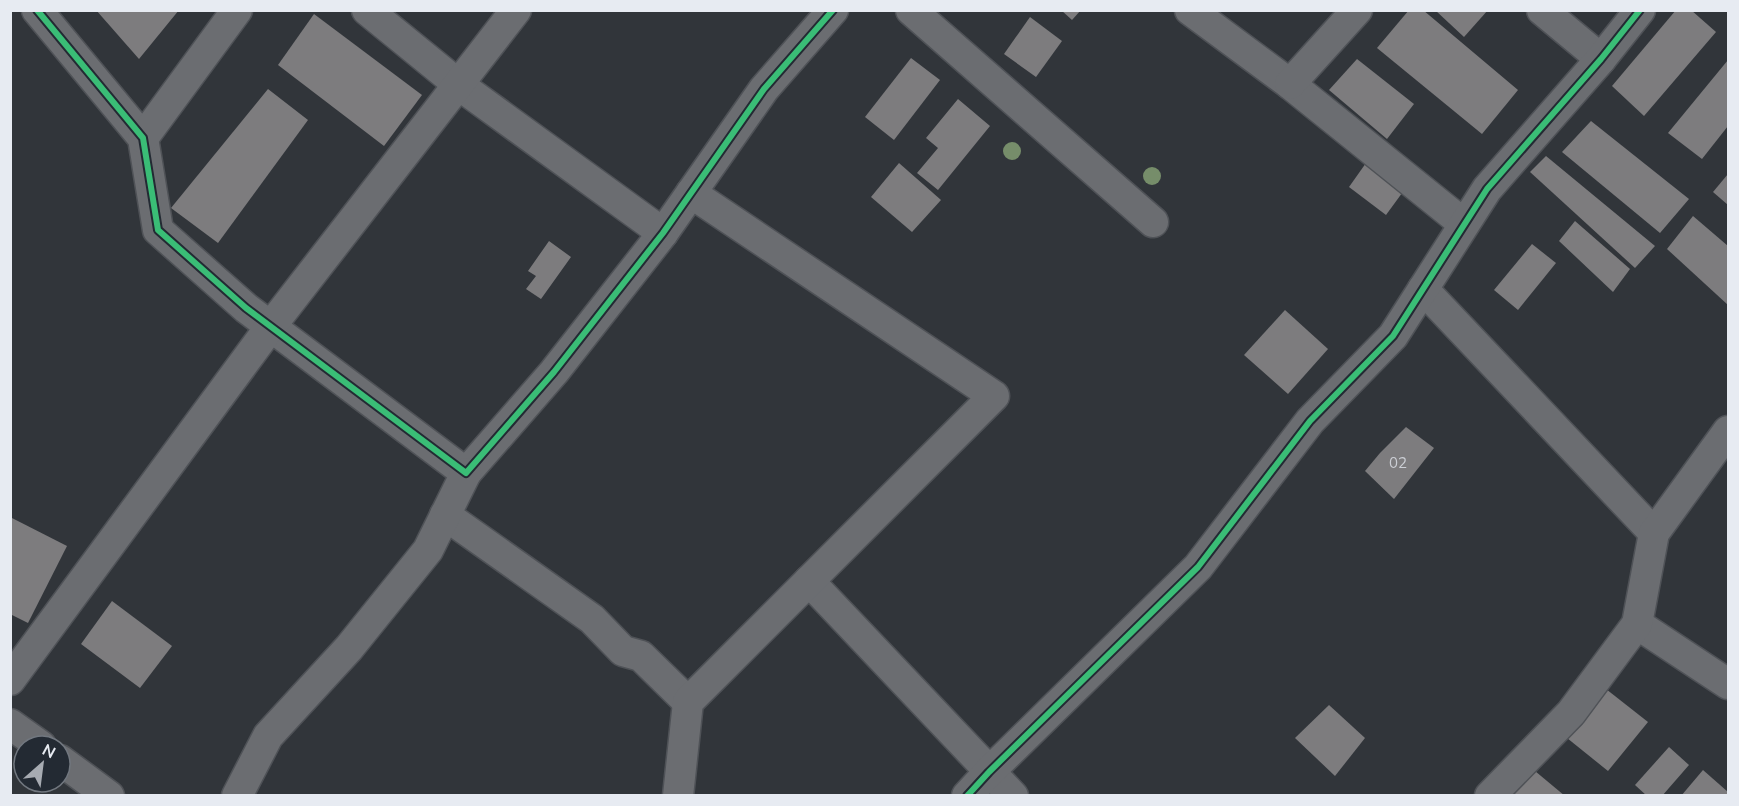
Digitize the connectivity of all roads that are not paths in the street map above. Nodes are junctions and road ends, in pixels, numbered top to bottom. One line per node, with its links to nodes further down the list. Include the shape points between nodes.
1 (37, 10): 14 (street)
2 (237, 10): 14 (street)
3 (367, 10): 13 (street)
4 (516, 10): 13 (street)
5 (833, 10): 15 (street, via 764,89)
6 (911, 10): 16 (street)
7 (1190, 10): 12 (street)
8 (1357, 10): 12 (street)
9 (1542, 10): 11 (street)
10 (1640, 10): 11 (street)
11 (1601, 59): 17 (street, via 1487,189)
12 (1290, 84): 17 (street)
13 (459, 85): 18 (street); 20 (street)
14 (143, 138): 20 (street, via 158,230 246,309)
15 (691, 193): 18 (street); 25 (street, via 994,396)
16 (1153, 222)
17 (1464, 224): 19 (street)
18 (663, 233): 22 (street, via 554,372)
19 (1423, 289): 24 (street); 33 (street, via 1393,336 1310,421 1198,567)
20 (271, 326): 22 (street); 27 (street)
21 (1728, 431): 24 (street)
22 (466, 473): 23 (street)
23 (445, 515): 29 (street, via 592,619 622,651 641,656); 35 (street, via 428,550 400,586 350,648 268,736)
24 (1654, 533): 26 (street)
25 (809, 581): 29 (street); 33 (street)
26 (1637, 624): 28 (street); 39 (street, via 1571,713)
27 (10, 680)
28 (1728, 684)
29 (688, 702): 36 (street)
30 (10, 724): 31 (street)
31 (24, 734)
32 (72, 769): 34 (street)
33 (989, 772): 37 (street); 38 (street)
34 (109, 795)
35 (237, 795)
36 (678, 795)
37 (967, 795)
38 (1014, 795)
39 (1490, 795)

